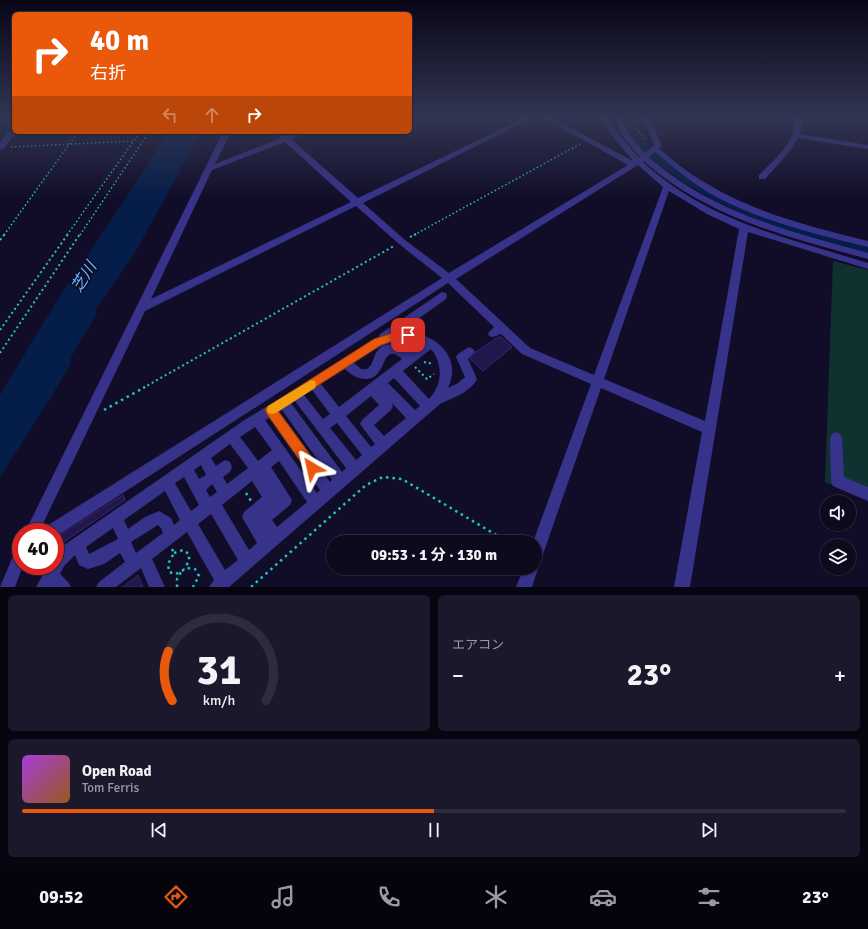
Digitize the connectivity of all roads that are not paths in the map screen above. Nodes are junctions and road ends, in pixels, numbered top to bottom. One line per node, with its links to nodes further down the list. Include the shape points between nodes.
1 (221, 144): 14 (street)
2 (262, 144): 14 (street)
3 (293, 144): 17 (street)
4 (475, 144): 17 (street)
5 (599, 144): 13 (street)
6 (623, 144): 13 (street)
7 (633, 144): 13 (street)
8 (658, 144): 12 (street)
9 (789, 144): 15 (street)
10 (851, 144): 11 (street)
11 (868, 147)
12 (653, 148): 13 (street); 19 (street, via 690,177 739,205 793,225)
13 (640, 160): 16 (street); 20 (street, via 732,214 771,229); 22 (street)
14 (209, 169): 24 (street)
15 (762, 177)
16 (668, 187): 18 (street); 31 (street)
17 (357, 202): 22 (street, via 402,242); 24 (street)
18 (744, 228): 21 (street); 43 (street)
19 (868, 244)
20 (868, 256)
21 (868, 266)
22 (449, 278): 31 (street, via 497,330 526,351); 65 (street)
23 (442, 296): 25 (street)
24 (140, 309): 64 (street)
25 (378, 342): 26 (street, via 408,335 420,337); 28 (street)
26 (431, 343): 29 (street); 37 (street, via 445,359 447,369 447,379 441,392)
27 (468, 352): 37 (street, via 462,357 471,379)
28 (346, 362): 29 (street, via 356,373 364,375 374,371 382,354 390,349 399,349); 32 (street)
29 (411, 363): 30 (street)
30 (395, 371): 33 (street); 34 (street)
31 (597, 381): 43 (street); 67 (street)
32 (313, 383): 35 (street); 39 (street)
33 (376, 386): 34 (street); 39 (street); 46 (street, via 388,406 366,424)
34 (408, 392): 37 (street); 40 (street)
35 (296, 394): 36 (street); 42 (street)
36 (283, 402): 38 (street); 55 (street)
37 (431, 403): 40 (street)
38 (271, 410): 41 (street); 57 (street)
39 (338, 415): 42 (street); 48 (street)
40 (414, 418): 46 (street)
41 (257, 419): 44 (street); 47 (street)
42 (322, 427): 52 (street)
43 (710, 429): 81 (street)
44 (232, 436): 49 (street); 53 (street)
45 (836, 438): 59 (street, via 838,481)
46 (383, 445): 48 (street)
47 (280, 452): 53 (street); 60 (street)
48 (370, 456): 52 (street)
49 (203, 457): 51 (street); 54 (street)
50 (225, 467): 54 (street)
51 (186, 469): 54 (street); 56 (street)
52 (355, 469): 55 (street)
53 (258, 470): 58 (street); 68 (street, via 271,499 249,517)
54 (206, 481): 58 (street); 61 (street)
55 (341, 481): 57 (street)
56 (167, 482): 62 (street); 63 (street)
57 (329, 491): 60 (street)
58 (226, 494): 61 (street)
59 (868, 494)
60 (316, 502): 68 (street)
61 (210, 506): 63 (street); 71 (street)
62 (116, 518): 66 (street, via 124,534 128,536 159,518 166,523); 69 (street)
63 (189, 522): 66 (street); 75 (street)
64 (36, 523)
65 (64, 523)
66 (169, 537): 70 (street)
67 (542, 537)
68 (271, 541): 71 (street)
69 (78, 545): 70 (street, via 84,560 88,562 101,558 116,546 125,546); 74 (street, via 59,561)
70 (139, 561): 78 (street); 79 (street)
71 (247, 561): 75 (street)
72 (12, 575): 76 (street)
73 (528, 575): 80 (street)
74 (47, 582): 77 (street)
75 (220, 585)
76 (7, 587)
77 (63, 587)
78 (104, 587)
79 (157, 587)
80 (524, 587)
81 (682, 587)

